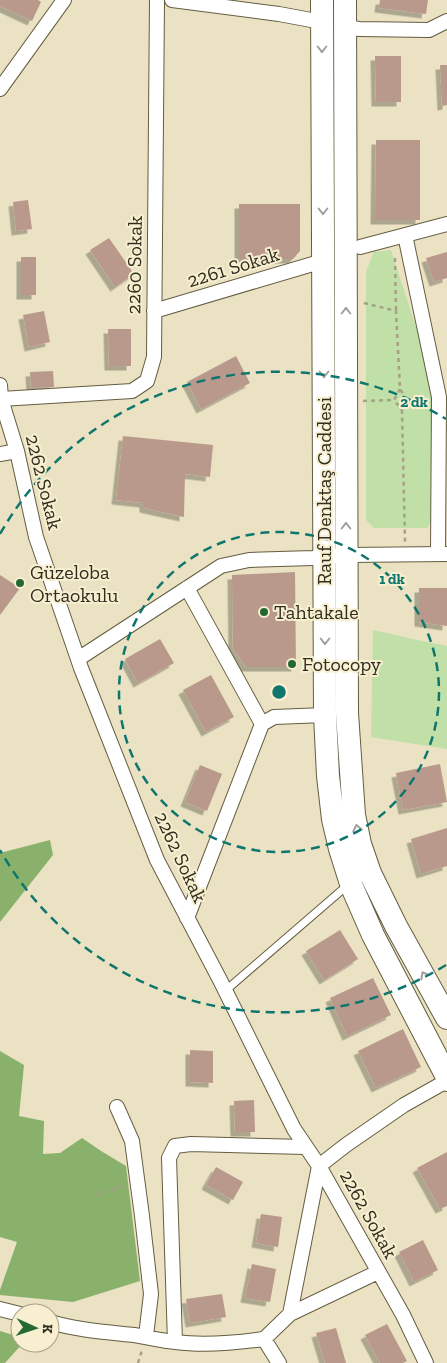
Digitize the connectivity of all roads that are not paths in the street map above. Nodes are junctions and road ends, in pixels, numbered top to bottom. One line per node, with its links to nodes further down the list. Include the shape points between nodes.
1 (64, 0): 10 (street)
2 (157, 0): 15 (street, 2260 Sokak)
3 (172, 0): 7 (street)
4 (278, 0): 7 (street)
5 (344, 0): 9 (main road, Rauf Denktaş Caddesi)
6 (322, 11): 7 (street); 14 (main road, Rauf Denktaş Caddesi, one-way to 14)
7 (279, 14)
8 (447, 21): 9 (street, via 429,30)
9 (345, 27): 21 (main road, Rauf Denktaş Caddesi, one-way to 9)
10 (0, 89)
11 (447, 224): 12 (street)
12 (400, 236): 13 (street); 20 (street, via 439,396)
13 (360, 247)
14 (323, 261): 15 (street, 2261 Sokak); 21 (main road, Rauf Denktaş Caddesi, one-way to 21)
15 (154, 311): 17 (street, 2260 Sokak, via 154,357 147,381 132,391)
16 (0, 385): 17 (street, 2262 Sokak)
17 (1, 400): 18 (street, 2262 Sokak)
18 (17, 451): 19 (street); 23 (street, 2262 Sokak, via 36,537)
19 (0, 454)
20 (442, 554): 21 (street)
21 (336, 556): 22 (street, via 249,560 221,566); 24 (main road, Rauf Denktaş Caddesi, one-way to 24); 29 (main road, Rauf Denktaş Caddesi, one-way to 21, via 396,926 370,873 360,844 354,815)
22 (187, 588): 23 (street); 25 (street)
23 (78, 659): 27 (street, 2262 Sokak, via 157,860)
24 (325, 715): 25 (street, via 274,717); 30 (main road, Rauf Denktaş Caddesi, via 333,820 352,887 373,935)
25 (262, 724): 27 (street)
26 (342, 890): 28 (lane)
27 (187, 918): 28 (street, 2262 Sokak)
28 (225, 990): 33 (street, 2262 Sokak)
29 (447, 1018)
30 (447, 1077)
31 (447, 1084): 34 (street, via 404,1105)
32 (116, 1107): 38 (street, via 132,1141 151,1294)
33 (306, 1147): 34 (street, 2262 Sokak); 40 (street, via 175,1146 169,1158)
34 (319, 1166): 35 (street, 2262 Sokak); 36 (street)
35 (378, 1272): 36 (street); 42 (street, 2262 Sokak)
36 (290, 1314): 39 (street)
37 (60, 1325): 38 (street)
38 (146, 1336): 40 (street)
39 (264, 1339): 40 (street, via 205,1344); 41 (street)
40 (175, 1342)
41 (279, 1363)
42 (426, 1363)

